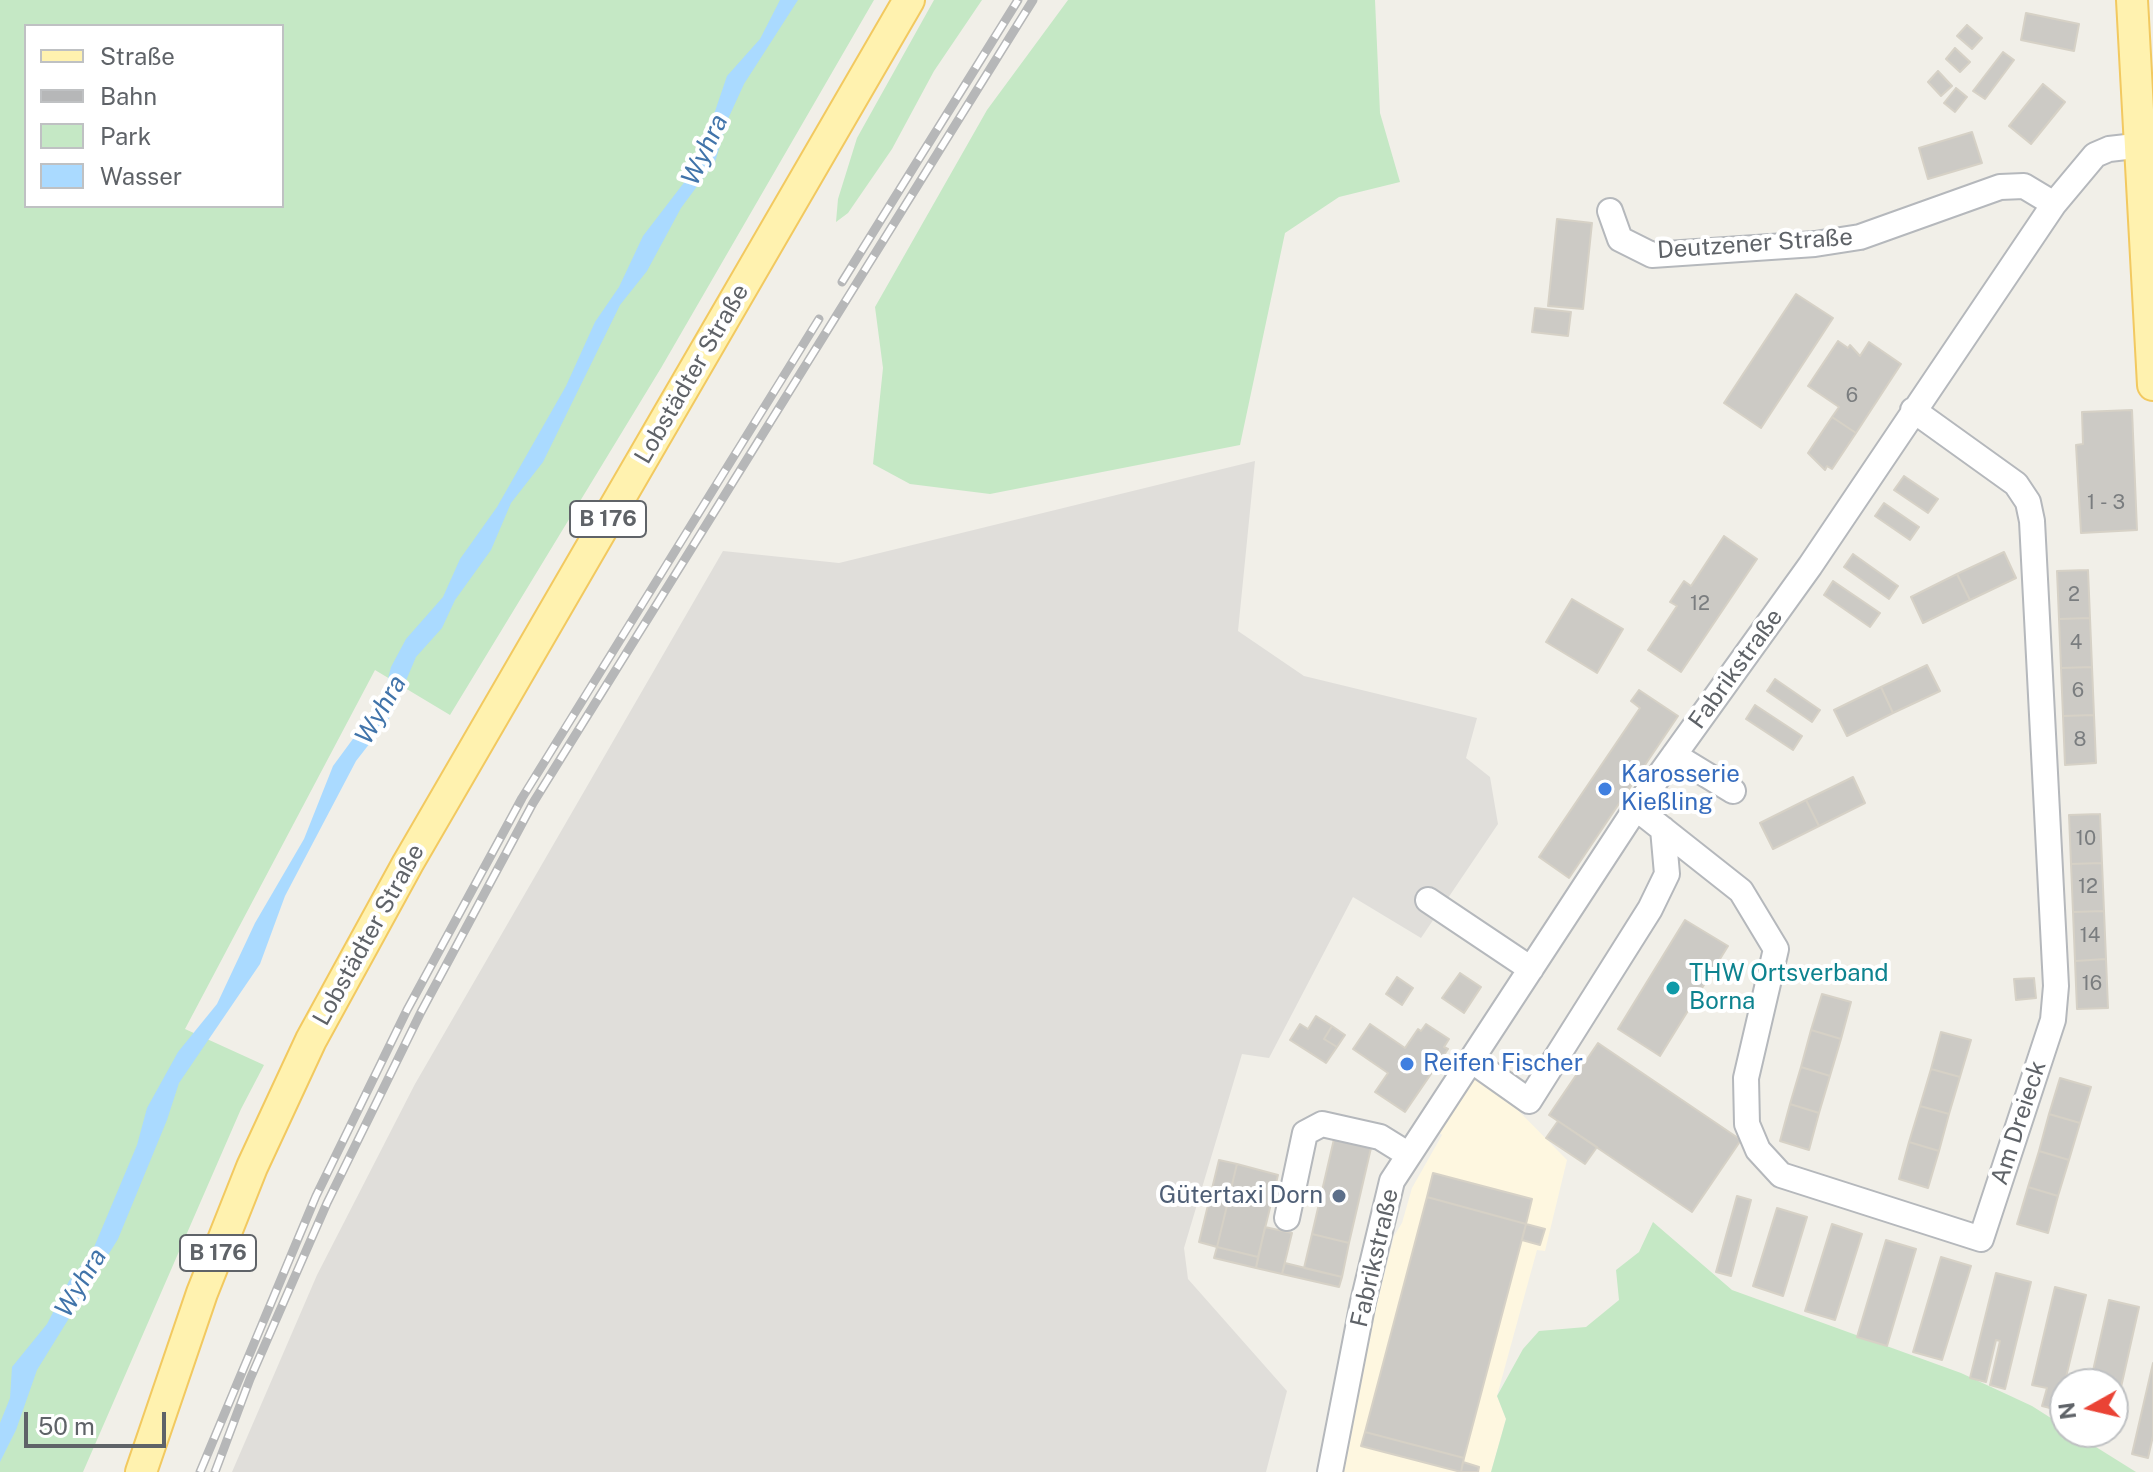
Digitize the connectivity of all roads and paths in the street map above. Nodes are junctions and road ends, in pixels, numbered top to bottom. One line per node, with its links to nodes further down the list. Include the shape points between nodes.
1 (909, 0): 17 (main road, Lobstädter Straße / B 176, via 311,1040 202,1293)
2 (2132, 0): 3 (main road)
3 (2146, 145): 4 (street, Fabrikstraße, via 2095,155); 6 (main road)
4 (2054, 204): 5 (street, Deutzener Straße, via 2024,186 2000,187 1860,237 1652,255 1620,239); 7 (street, Fabrikstraße)
5 (1610, 211)
6 (2153, 385)
7 (1913, 410): 8 (street, Fabrikstraße, via 1810,566); 11 (street, Am Dreieck, via 2016,484 2032,521 2056,986 2053,1020 1981,1239 1781,1175 1758,1150 1747,1124 1746,1078 1776,949 1741,891)
8 (1674, 755): 9 (street); 10 (street, Fabrikstraße)
9 (1733, 791)
10 (1636, 808): 11 (street, Am Dreieck); 13 (street, Fabrikstraße)
11 (1663, 829): 14 (street, via 1667,874 1656,898 1529,1101)
12 (1428, 900): 13 (street)
13 (1531, 969): 14 (street, Fabrikstraße)
14 (1471, 1060): 15 (street, Fabrikstraße)
15 (1409, 1155): 16 (street, via 1380,1137 1322,1124 1305,1133); 18 (street, Fabrikstraße, via 1392,1181)
16 (1287, 1218)
17 (141, 1472)
18 (1330, 1472)

